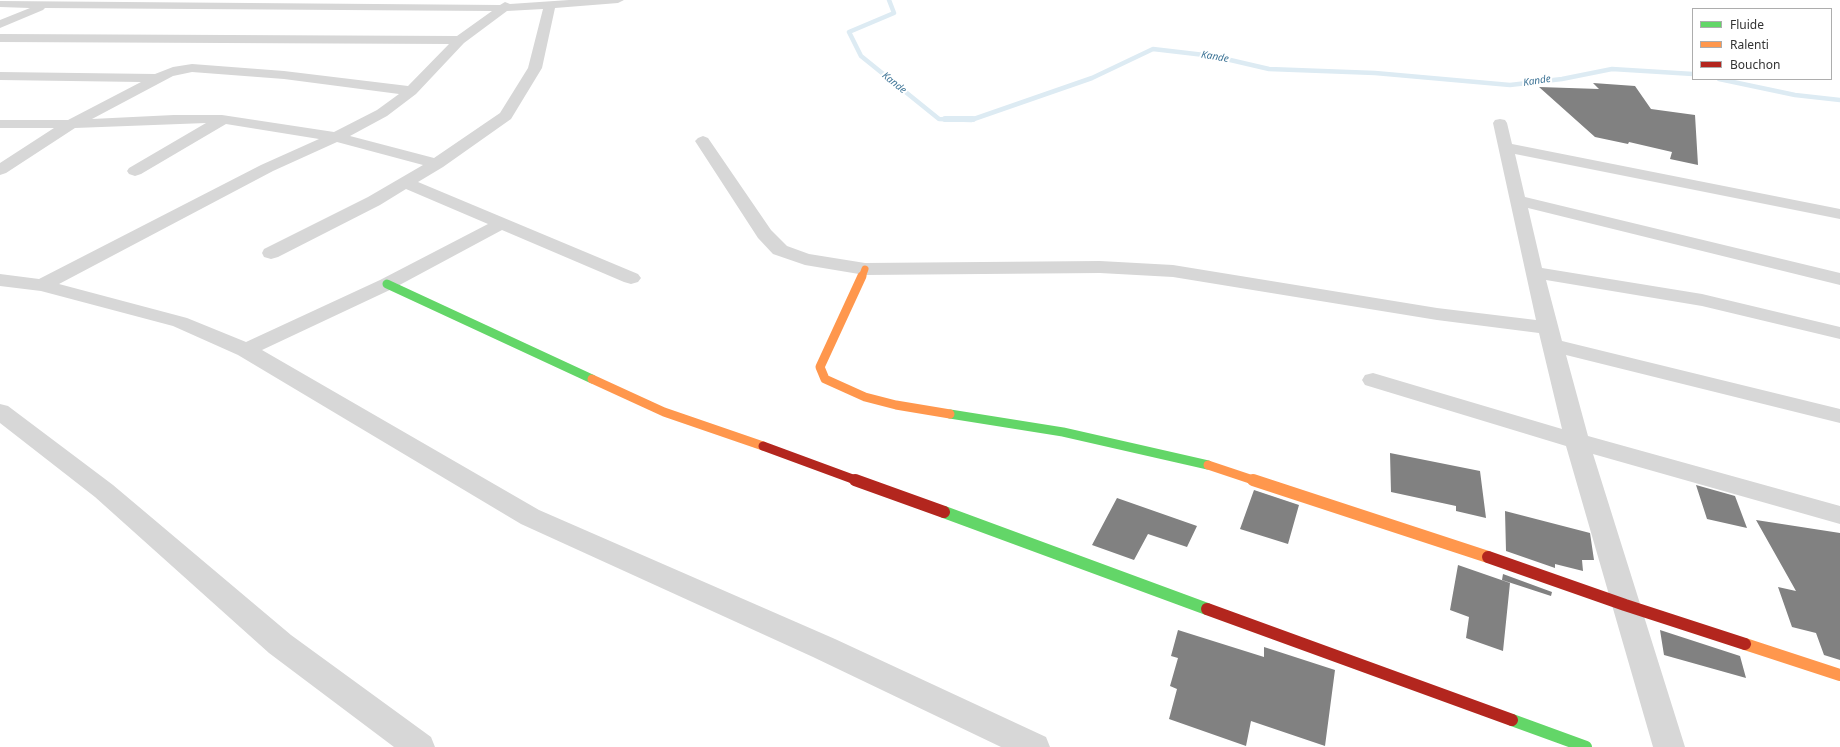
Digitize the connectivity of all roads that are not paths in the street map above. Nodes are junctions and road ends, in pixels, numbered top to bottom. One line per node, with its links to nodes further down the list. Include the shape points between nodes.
1 (58, 0): 5 (street)
2 (618, 0): 6 (street)
3 (0, 4): 5 (street)
4 (505, 4): 5 (street); 6 (street); 9 (street)
5 (46, 5): 7 (street)
6 (550, 5): 20 (street, via 535,68 506,116)
7 (0, 24)
8 (0, 38): 9 (street)
9 (460, 40): 12 (street)
10 (0, 76): 11 (street)
11 (158, 78): 12 (street, via 178,70 192,68 284,75); 15 (street)
12 (411, 91): 17 (street, via 382,113)
13 (222, 120): 15 (street, via 174,119); 17 (street); 22 (street)
14 (0, 124): 15 (street)
15 (71, 124): 21 (street)
16 (1500, 124): 19 (street)
17 (336, 137): 20 (street); 34 (street, via 267,168)
18 (703, 141): 28 (street, via 764,234 780,250 805,259)
19 (1505, 147): 24 (street); 25 (street)
20 (437, 164): 23 (street)
21 (0, 170)
22 (135, 171)
23 (405, 183): 26 (street); 27 (street)
24 (1517, 200): 29 (street); 31 (street)
25 (1840, 214)
26 (503, 223): 30 (street); 33 (street)
27 (271, 253)
28 (865, 268): 36 (street, via 1100,267 1173,271 1437,314); 43 (street, via 820,367 825,378 836,385 864,397 896,405 1063,432 1220,468)
29 (1534, 272): 35 (street, via 1702,300); 36 (street)
30 (631, 278)
31 (1840, 279)
32 (0, 280): 34 (street)
33 (387, 284): 37 (street); 47 (street, via 664,412 768,447)
34 (42, 285): 37 (street, via 180,322)
35 (1840, 333)
36 (1550, 336): 40 (street); 41 (street)
37 (246, 350): 46 (street, via 530,516 824,648)
38 (1373, 380): 41 (street)
39 (0, 411): 45 (street, via 104,491 280,644)
40 (1840, 416)
41 (1577, 441): 42 (street); 43 (street)
42 (1840, 515)
43 (1625, 605): 44 (street); 48 (street)
44 (1840, 675)
45 (419, 747)
46 (1034, 747)
47 (1586, 747)
48 (1669, 747)

